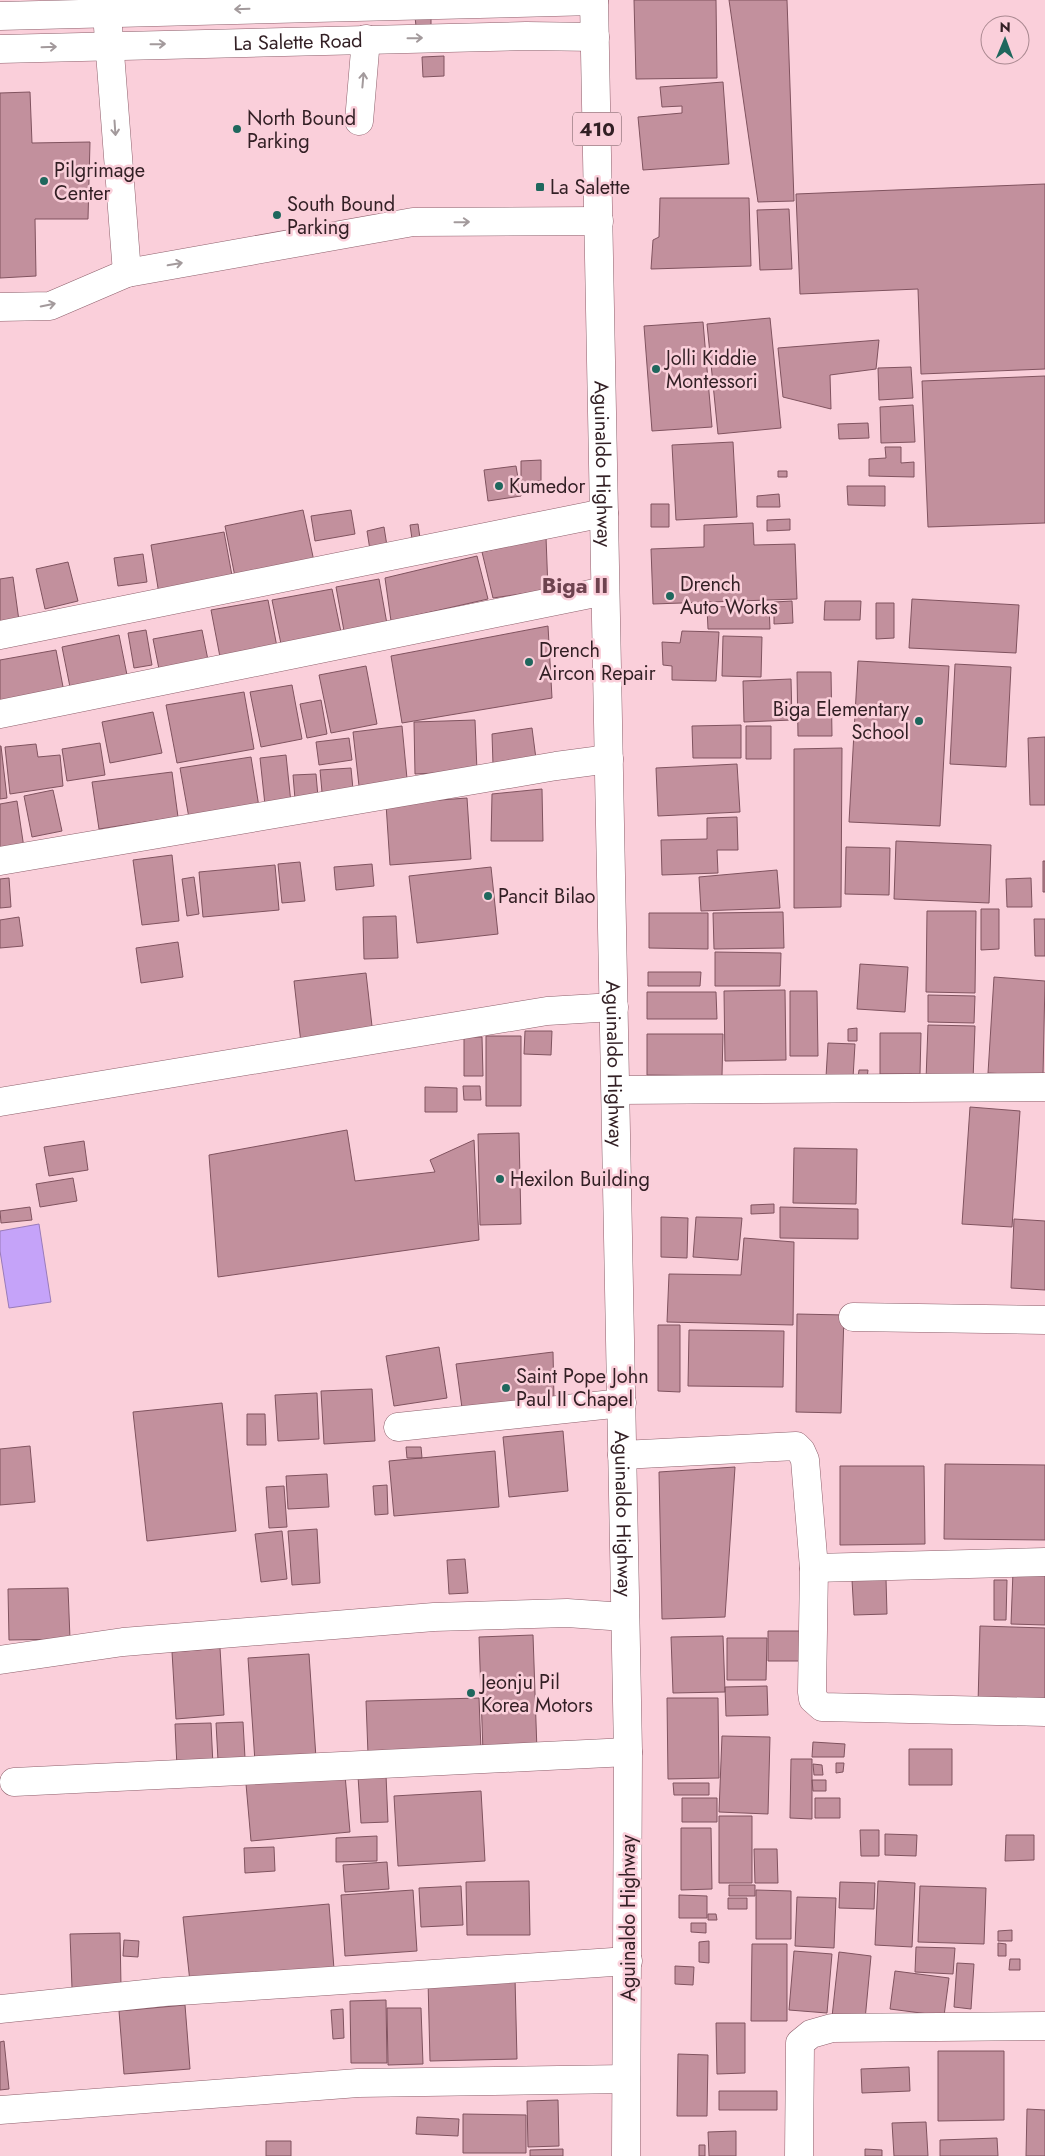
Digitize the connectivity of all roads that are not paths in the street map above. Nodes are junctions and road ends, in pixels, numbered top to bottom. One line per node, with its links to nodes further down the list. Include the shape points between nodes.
1 (594, 0): 2 (street, La Salette Road, one-way to 2); 4 (street, Aguinaldo Highway / 410)
2 (107, 13): 3 (street, La Salette Road); 6 (street)
3 (0, 16)
4 (595, 37): 5 (street, La Salette Road, one-way to 4); 9 (street, Aguinaldo Highway / 410)
5 (366, 39): 6 (street, La Salette Road, one-way to 5); 8 (street, one-way to 5)
6 (109, 46): 7 (street, La Salette Road, one-way to 6); 10 (street, one-way to 10)
7 (0, 49)
8 (359, 121)
9 (599, 222): 10 (street, one-way to 9, via 413,222); 12 (street, Aguinaldo Highway / 410)
10 (127, 273): 11 (street, one-way to 10, via 50,306)
11 (0, 307)
12 (604, 513): 13 (street, Aguinaldo Highway / 410); 14 (street)
13 (605, 591): 15 (street); 16 (street, Aguinaldo Highway / 410)
14 (0, 634)
15 (0, 714)
16 (609, 759): 17 (street); 18 (street, Aguinaldo Highway / 410)
17 (0, 861)
18 (614, 1007): 20 (street, Aguinaldo Highway / 410); 21 (street, via 547,1011)
19 (1045, 1087): 20 (street)
20 (616, 1090): 24 (street, Aguinaldo Highway / 410)
21 (0, 1102)
22 (853, 1317): 23 (street)
23 (1045, 1320)
24 (622, 1404): 25 (street); 26 (street, Aguinaldo Highway / 410)
25 (398, 1427)
26 (622, 1455): 28 (street, via 796,1446 804,1460); 29 (street, Aguinaldo Highway / 410)
27 (1045, 1562): 28 (street)
28 (814, 1568): 31 (street, via 812,1692 816,1704 822,1707)
29 (625, 1617): 30 (street, via 567,1613 434,1617 123,1642); 32 (street, Aguinaldo Highway / 410)
30 (0, 1660)
31 (1045, 1712)
32 (628, 1752): 33 (street); 34 (street, Aguinaldo Highway / 410)
33 (14, 1782)
34 (628, 1961): 35 (street, via 164,1992); 37 (street, Aguinaldo Highway / 410)
35 (0, 2009)
36 (1045, 2026): 40 (street, via 832,2028 811,2034 800,2043)
37 (626, 2079): 38 (street, via 358,2083); 39 (street, Aguinaldo Highway / 410)
38 (0, 2110)
39 (626, 2156)
40 (799, 2156)

